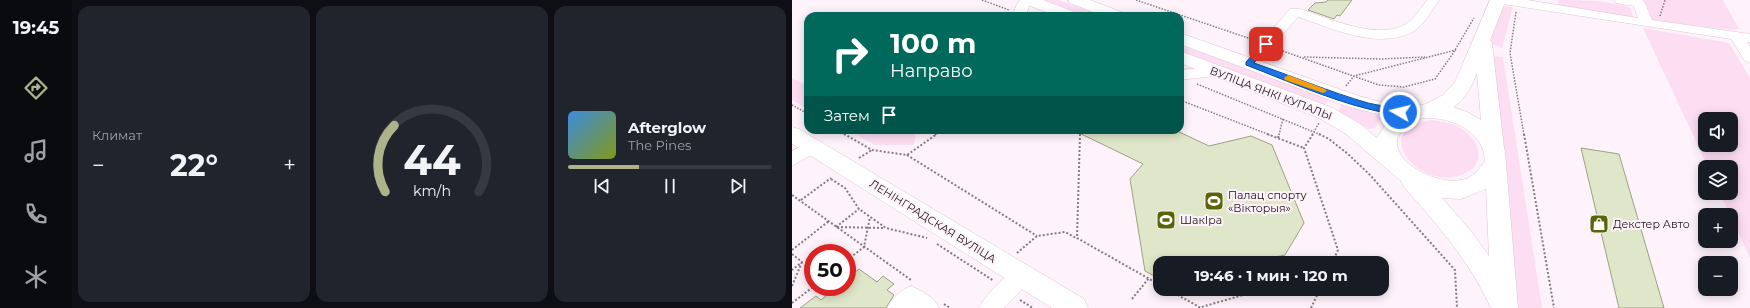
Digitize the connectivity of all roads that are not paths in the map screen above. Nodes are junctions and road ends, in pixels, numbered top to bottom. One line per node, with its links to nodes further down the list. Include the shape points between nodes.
1 (1076, 0): 10 (main road)
2 (1433, 0): 17 (lane, via 1414,24 1401,32 1390,34 1350,29 1296,12)
3 (1498, 0): 12 (main road)
4 (1503, 0): 7 (lane)
5 (1620, 0): 6 (lane)
6 (1639, 2): 11 (lane)
7 (1542, 3): 11 (lane)
8 (1022, 9): 9 (main road)
9 (1043, 12)
10 (1108, 12)
11 (1653, 24): 13 (lane)
12 (1484, 36): 20 (main road, via 1457,94 1450,100); 22 (main road)
13 (1743, 37): 15 (lane)
14 (1184, 40): 17 (main road, ВУЛІЦА ЯНКІ КУПАЛЫ)
15 (1750, 58)
16 (1184, 59): 18 (main road, ВУЛІЦА ЯНКІ КУПАЛЫ)
17 (1249, 64): 20 (main road, ВУЛІЦА ЯНКІ КУПАЛЫ, via 1368,106 1385,110)
18 (1217, 72): 19 (lane); 23 (main road, ВУЛІЦА ЯНКІ КУПАЛЫ, via 1340,120)
19 (1184, 75)
20 (1422, 111): 22 (main road, via 1458,116 1478,127 1489,138); 23 (main road, via 1401,118 1392,127 1387,138 1388,152)
21 (799, 147): 24 (main road, ЛЕНІНГРАДСКАЯ ВУЛІЦА)
22 (1495, 158): 23 (main road, via 1490,174 1482,183 1454,190 1427,186); 29 (main road)
23 (1402, 170): 29 (main road, via 1475,253)
24 (1022, 275): 27 (lane); 28 (main road, ЛЕНІНГРАДСКАЯ ВУЛІЦА)
25 (936, 306): 26 (lane, via 911,296)
26 (898, 308)
27 (990, 308)
28 (1075, 308)
29 (1504, 308)

